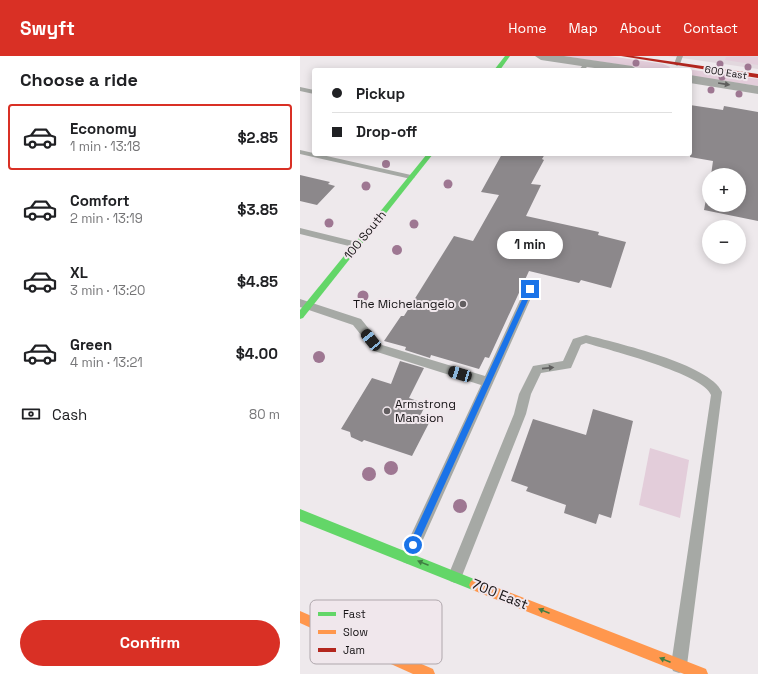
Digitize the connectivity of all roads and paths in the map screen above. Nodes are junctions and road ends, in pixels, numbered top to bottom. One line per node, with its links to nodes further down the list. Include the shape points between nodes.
1 (508, 56): 7 (street)
2 (541, 56): 6 (street)
3 (623, 56): 4 (street, 600 East)
4 (634, 57): 5 (street, 600 East)
5 (678, 63): 9 (street, 600 East)
6 (584, 66): 8 (street)
7 (499, 68)
8 (611, 68)
9 (758, 76)
10 (692, 79): 12 (street, 600 East, one-way to 12)
11 (300, 89): 13 (lane)
12 (758, 90)
13 (311, 92)
14 (300, 152): 15 (lane)
15 (312, 155)
16 (318, 156): 18 (lane)
17 (428, 156): 18 (street, 100 South)
18 (411, 177): 20 (street, 100 South)
19 (300, 231): 20 (lane)
20 (357, 245): 22 (street, 100 South)
21 (530, 289): 24 (lane)
22 (304, 304): 23 (street, 100 South); 24 (lane, via 357,322 378,348)
23 (300, 316)
24 (488, 382): 26 (lane)
25 (300, 515): 26 (street, 700 East)
26 (408, 557): 27 (street, 700 East, one-way to 26)
27 (455, 576): 31 (street, 700 East, one-way to 27); 31 (lane, one-way to 31, via 537,369 567,366 577,342 586,339 682,369 702,378 716,391 716,400)
28 (300, 617): 29 (street)
29 (310, 621)
30 (406, 664): 32 (street)
31 (679, 665): 33 (street, 700 East)
32 (428, 674)
33 (701, 674)

